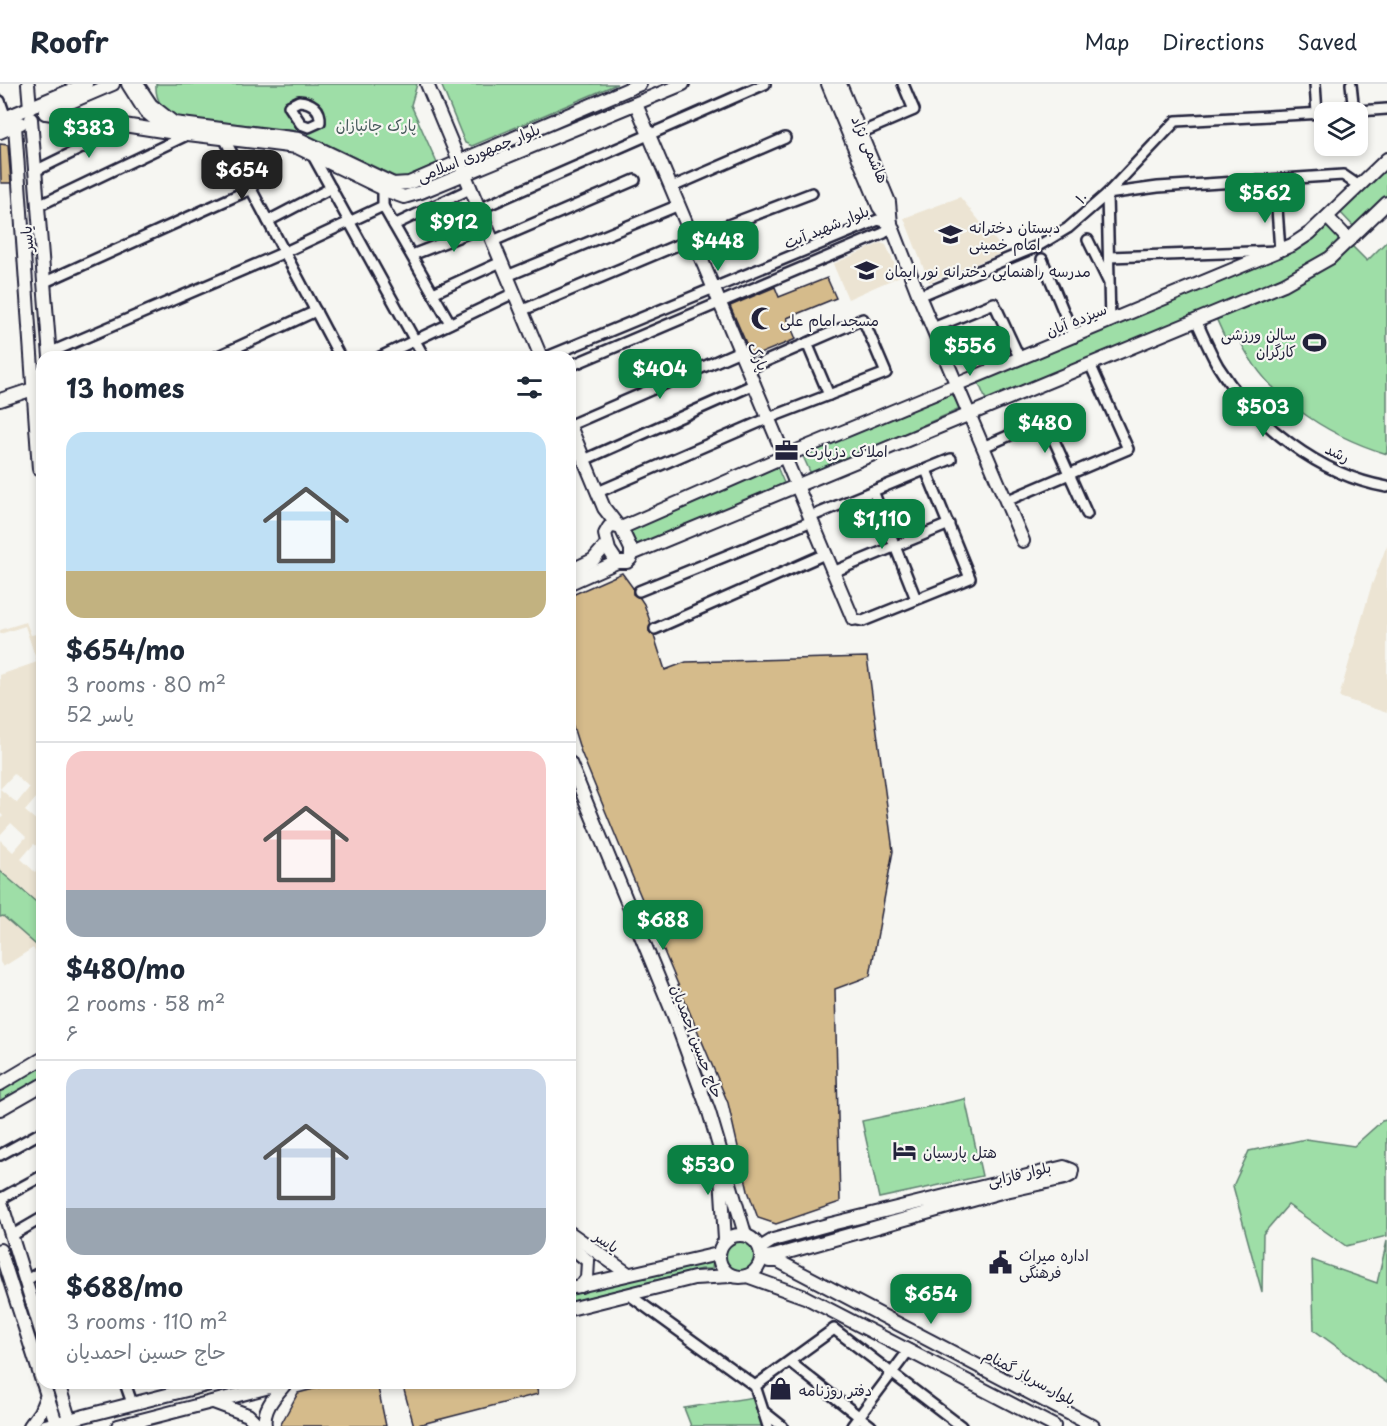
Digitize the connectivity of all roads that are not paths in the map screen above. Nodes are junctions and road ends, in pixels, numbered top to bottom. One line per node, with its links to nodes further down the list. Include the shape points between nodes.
1 (28, 84): 23 (main road, یاسر)
2 (86, 84): 23 (main road)
3 (113, 84): 24 (main road)
4 (128, 84): 31 (main road, بلوار جمهوری اسلامی, via 145,111 164,128)
5 (137, 84): 17 (main road, بلوار جمهوری اسلامی)
6 (146, 84): 17 (main road)
7 (427, 84): 38 (main road)
8 (640, 84): 38 (main road, بلوار جمهوری اسلامی)
9 (683, 84): 20 (main road, بلوار جمهوری اسلامی)
10 (765, 84): 32 (street)
11 (828, 84): 59 (main road, هاشمی نژاد, via 879,207)
12 (840, 84): 30 (main road, هاشمی نژاد)
13 (903, 84): 30 (street, via 914,110)
14 (1315, 84): 18 (street)
15 (1351, 84): 19 (street)
16 (1, 98): 27 (street)
17 (145, 99): 35 (main road, بلوار جمهوری اسلامی, via 164,117 180,125)
18 (1319, 102)
19 (1353, 102)
20 (636, 104): 32 (main road, پارک); 40 (main road, بلوار جمهوری اسلامی)
21 (1387, 109): 22 (street)
22 (1368, 111)
23 (30, 113): 24 (main road); 27 (main road); 39 (main road, یاسر)
24 (46, 113): 26 (main road)
25 (1314, 113): 49 (street, ۱۰, via 1176,121)
26 (89, 120): 31 (main road); 39 (street, via 92,143)
27 (7, 121): 29 (main road); 63 (main road, یاسر)
28 (305, 126): 35 (street)
29 (0, 132)
30 (860, 133): 59 (main road, هاشمی نژاد, via 889,202)
31 (184, 134): 33 (main road, بلوار جمهوری اسلامی); 53 (street)
32 (650, 135): 43 (main road, پارک); 55 (street)
33 (224, 138): 36 (main road, بلوار جمهوری اسلامی, via 297,147); 45 (street)
34 (785, 138): 43 (street)
35 (304, 140): 38 (main road, بلوار جمهوری اسلامی, via 393,184 409,183)
36 (312, 154): 44 (street); 46 (main road, بلوار جمهوری اسلامی)
37 (1387, 159): 42 (main road, سیزده آبان)
38 (459, 161): 40 (main road)
39 (35, 171): 53 (main road, یاسر)
40 (464, 174): 46 (main road, بلوار جمهوری اسلامی, via 412,195 397,195); 47 (main road)
41 (634, 180): 67 (street)
42 (1359, 186): 49 (street, via 1343,175); 56 (main road, سیزده آبان)
43 (672, 187): 52 (main road, پارک)
44 (331, 188): 57 (street); 58 (street)
45 (251, 189): 57 (street); 75 (street)
46 (383, 189): 54 (street)
47 (470, 189): 55 (main road); 60 (street)
48 (812, 193): 64 (street)
49 (1107, 194): 71 (street); 80 (street, ۱۰, via 1068,228 1038,246)
50 (1276, 194): 68 (street)
51 (1387, 203): 66 (main road)
52 (679, 205): 64 (main road, پارک); 74 (street)
53 (38, 206): 62 (main road, یاسر)
54 (383, 206): 58 (street); 60 (street)
55 (479, 209): 61 (main road)
56 (1327, 217): 66 (main road); 68 (main road, سیزده آبان)
57 (268, 221): 69 (street)
58 (350, 222): 69 (street); 89 (street)
59 (891, 224): 77 (street, بلوار شهید آیت, via 878,220); 80 (main road, هاشمی نژاد); 81 (street, بلوار شهید آیت, via 884,233)
60 (394, 225): 70 (street)
61 (486, 226): 67 (main road); 70 (street)
62 (40, 237): 63 (main road); 75 (main road, یاسر)
63 (22, 238): 104 (main road, یاسر)
64 (694, 238): 77 (main road, پارک); 82 (street)
65 (1088, 240): 76 (street)
66 (1349, 240): 84 (main road, via 1307,273)
67 (493, 241): 73 (main road)
68 (1281, 251): 71 (street); 85 (main road, سیزده آبان)
69 (285, 252): 83 (street); 92 (street)
70 (412, 255): 78 (street)
71 (1108, 257): 76 (street)
72 (1042, 259): 88 (street)
73 (501, 262): 74 (main road); 78 (street)
74 (507, 276): 79 (main road)
75 (45, 282): 91 (main road, یاسر)
76 (1109, 284): 85 (street)
77 (714, 288): 81 (main road, پارک); 98 (street, بلوار شهید آیت)
78 (433, 293): 86 (street)
79 (514, 293): 82 (main road); 86 (street)
80 (919, 296): 87 (main road, هاشمی نژاد)
81 (721, 304): 99 (main road, پارک); 101 (street, بلوار شهید آیت)
82 (523, 310): 97 (main road)
83 (316, 311): 93 (street); 94 (street)
84 (1196, 320): 102 (main road); 121 (street, رشد, via 1218,366 1249,406 1286,441 1330,467)
85 (1110, 321): 88 (main road, سیزده آبان)
86 (450, 323): 89 (street)
87 (933, 328): 100 (street, via 994,303); 106 (main road, هاشمی نژاد)
88 (1074, 337): 100 (main road, سیزده آبان)
89 (415, 340): 95 (street); 96 (street)
90 (807, 343): 103 (street); 108 (street); 108 (street, via 863,319 886,374)
91 (50, 351)
92 (59, 351)
93 (229, 351)
94 (337, 351)
95 (392, 351)
96 (421, 351)
97 (539, 351)
98 (562, 351)
99 (740, 351): 103 (main road, پارک); 112 (street)
100 (1020, 359): 106 (main road, سیزده آبان)
101 (576, 364)
102 (1090, 364): 110 (main road); 119 (street, via 1128,449)
103 (748, 369): 105 (main road, پارک)
104 (36, 378)
105 (755, 384): 111 (main road, پارک); 117 (street)
106 (957, 384): 110 (main road, هاشمی نژاد); 115 (main road, سیزده آبان)
107 (36, 388): 109 (main road)
108 (829, 395): 111 (street)
109 (0, 400)
110 (969, 413): 114 (main road, هاشمی نژاد); 120 (main road)
111 (769, 418): 115 (main road, پارک); 123 (street)
112 (576, 422)
113 (576, 440): 117 (main road)
114 (983, 447): 119 (street, via 1045,420); 124 (main road, هاشمی نژاد)
115 (785, 456): 120 (main road, پارک); 128 (main road, سیزده آبان)
116 (951, 459): 118 (street)
117 (584, 460): 123 (main road)
118 (926, 470): 122 (street); 127 (street)
119 (1069, 473): 124 (street); 125 (street)
120 (796, 485): 126 (main road, پارک); 132 (main road)
121 (1387, 487)
122 (873, 491): 126 (street); 131 (street)
123 (598, 492): 128 (main road)
124 (1006, 501): 129 (main road, هاشمی نژاد)
125 (1087, 514)
126 (811, 519): 133 (main road, پارک); 138 (street)
127 (949, 524): 131 (street); 139 (street, via 970,578)
128 (615, 528): 130 (main road); 132 (main road)
129 (1023, 541)
130 (607, 544): 134 (main road); 135 (main road, via 593,560)
131 (895, 547): 136 (street); 139 (street)
132 (632, 554): 134 (main road, via 627,562)
133 (825, 554): 136 (main road, پارک); 141 (street)
134 (616, 562): 137 (main road)
135 (576, 568)
136 (833, 572): 140 (main road, پارک)
137 (576, 580)
138 (639, 591)
139 (916, 599): 140 (street, via 863,621)
140 (853, 619)
141 (655, 629)
142 (576, 778): 148 (main road, حاج حسین احمدیان, via 674,1016)
143 (36, 1063): 144 (main road)
144 (0, 1084)
145 (36, 1089): 146 (main road)
146 (0, 1110)
147 (36, 1135): 149 (street)
148 (719, 1151): 155 (main road, حاج حسین احمدیان); 159 (main road)
149 (0, 1155)
150 (36, 1179): 152 (street)
151 (1001, 1188): 151 (main road, بلوار فارابی, via 1065,1178 1072,1170 1064,1167); 154 (main road, بلوار فارابی); 158 (main road, بلوار فارابی)
152 (0, 1199): 156 (main road)
153 (36, 1221): 156 (street)
154 (831, 1224): 158 (main road); 163 (main road, بلوار فارابی, via 773,1240)
155 (745, 1234): 159 (main road); 163 (main road, via 754,1239)
156 (11, 1236): 168 (main road)
157 (576, 1237): 164 (main road, یاسر)
158 (835, 1238): 163 (main road, بلوار فارابی)
159 (725, 1240): 162 (main road)
160 (0, 1250): 172 (main road)
161 (576, 1251): 169 (main road, یاسر, via 588,1262 587,1278)
162 (718, 1254): 164 (main road); 166 (main road, via 721,1266)
163 (761, 1256): 167 (main road, via 756,1270); 206 (main road, بلوار سرباز گمنام, via 778,1261)
164 (627, 1273): 170 (main road)
165 (36, 1275): 168 (street)
166 (731, 1276): 167 (main road); 171 (main road, via 694,1278)
167 (747, 1276): 176 (main road, via 805,1297)
168 (25, 1281): 173 (main road)
169 (576, 1286)
170 (576, 1287)
171 (628, 1294): 174 (main road); 180 (street)
172 (18, 1305): 173 (main road, via 29,1317); 177 (main road)
173 (33, 1307): 175 (main road)
174 (576, 1307)
175 (36, 1316)
176 (909, 1350): 179 (street); 205 (main road)
177 (36, 1361)
178 (790, 1362): 179 (street, via 834,1329); 180 (street); 193 (street)
179 (892, 1373): 193 (street); 204 (street)
180 (754, 1386): 191 (street)
181 (44, 1389): 196 (main road, via 40,1412)
182 (45, 1389): 195 (main road)
183 (60, 1389): 194 (main road)
184 (61, 1389): 192 (main road, via 74,1406)
185 (128, 1389): 190 (street)
186 (175, 1389): 190 (main road)
187 (263, 1389): 189 (main road)
188 (281, 1389): 199 (main road, via 269,1404)
189 (212, 1402): 197 (main road); 198 (main road, via 248,1415)
190 (132, 1403): 192 (main road)
191 (763, 1411): 200 (street); 201 (street)
192 (92, 1414): 194 (main road)
193 (859, 1417): 202 (street); 203 (street)
194 (71, 1423): 195 (main road)
195 (53, 1425)
196 (30, 1426)
197 (118, 1426)
198 (259, 1426)
199 (265, 1426)
200 (768, 1426)
201 (782, 1426)
202 (852, 1426)
203 (871, 1426)
204 (961, 1426)
205 (1054, 1426)
206 (1092, 1426)

